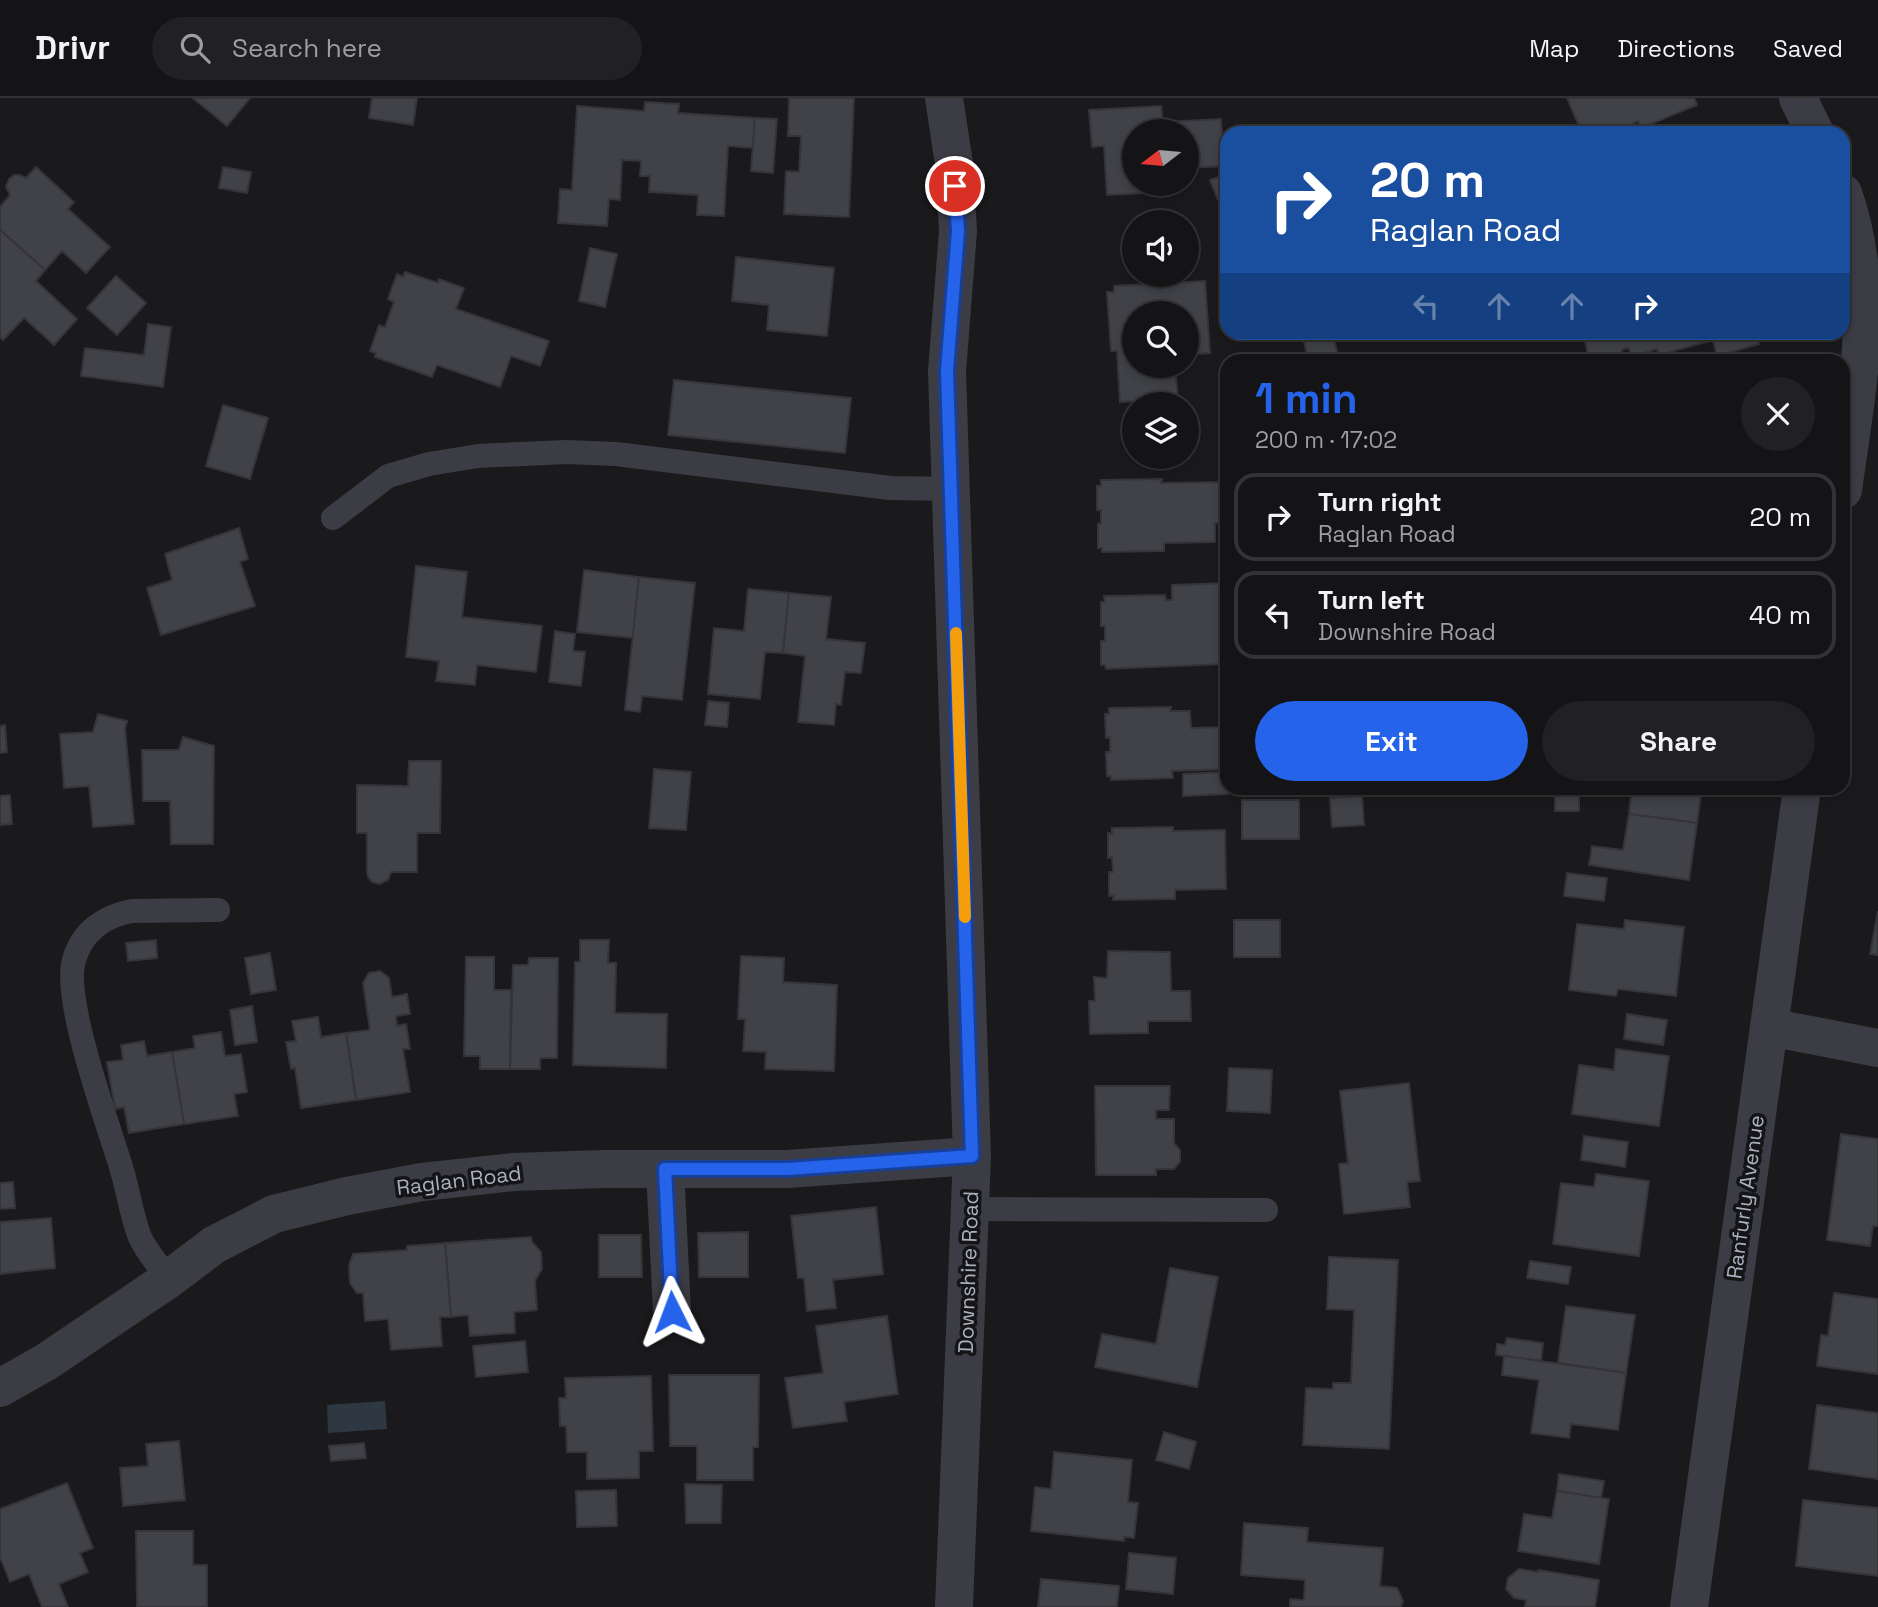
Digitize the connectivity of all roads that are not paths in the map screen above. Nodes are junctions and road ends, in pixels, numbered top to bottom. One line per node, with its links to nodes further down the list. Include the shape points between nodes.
1 (944, 98): 6 (street, Downshire Road, via 958,231 947,371)
2 (1798, 98): 3 (street)
3 (1812, 126)
4 (1850, 212): 5 (street, via 1865,289 1864,334)
5 (1850, 438)
6 (952, 489): 7 (lane, via 890,488 616,454 478,456 388,475); 12 (street, Downshire Road)
7 (333, 518)
8 (1801, 795): 10 (street, Ranfurly Avenue)
9 (218, 910): 16 (lane, via 118,913 94,927 81,942 71,981 140,1237)
10 (1769, 1027): 11 (street); 20 (street, Ranfurly Avenue)
11 (1878, 1048)
12 (972, 1156): 13 (street, Raglan Road, via 787,1169); 14 (street, Downshire Road)
13 (665, 1169): 16 (street, Raglan Road, via 513,1172 347,1196 274,1214 214,1245); 17 (street)
14 (972, 1209): 15 (lane); 19 (street, Downshire Road)
15 (1266, 1210)
16 (169, 1279): 18 (street, Raglan Road)
17 (672, 1312)
18 (0, 1388)
19 (954, 1607)
20 (1689, 1607)

